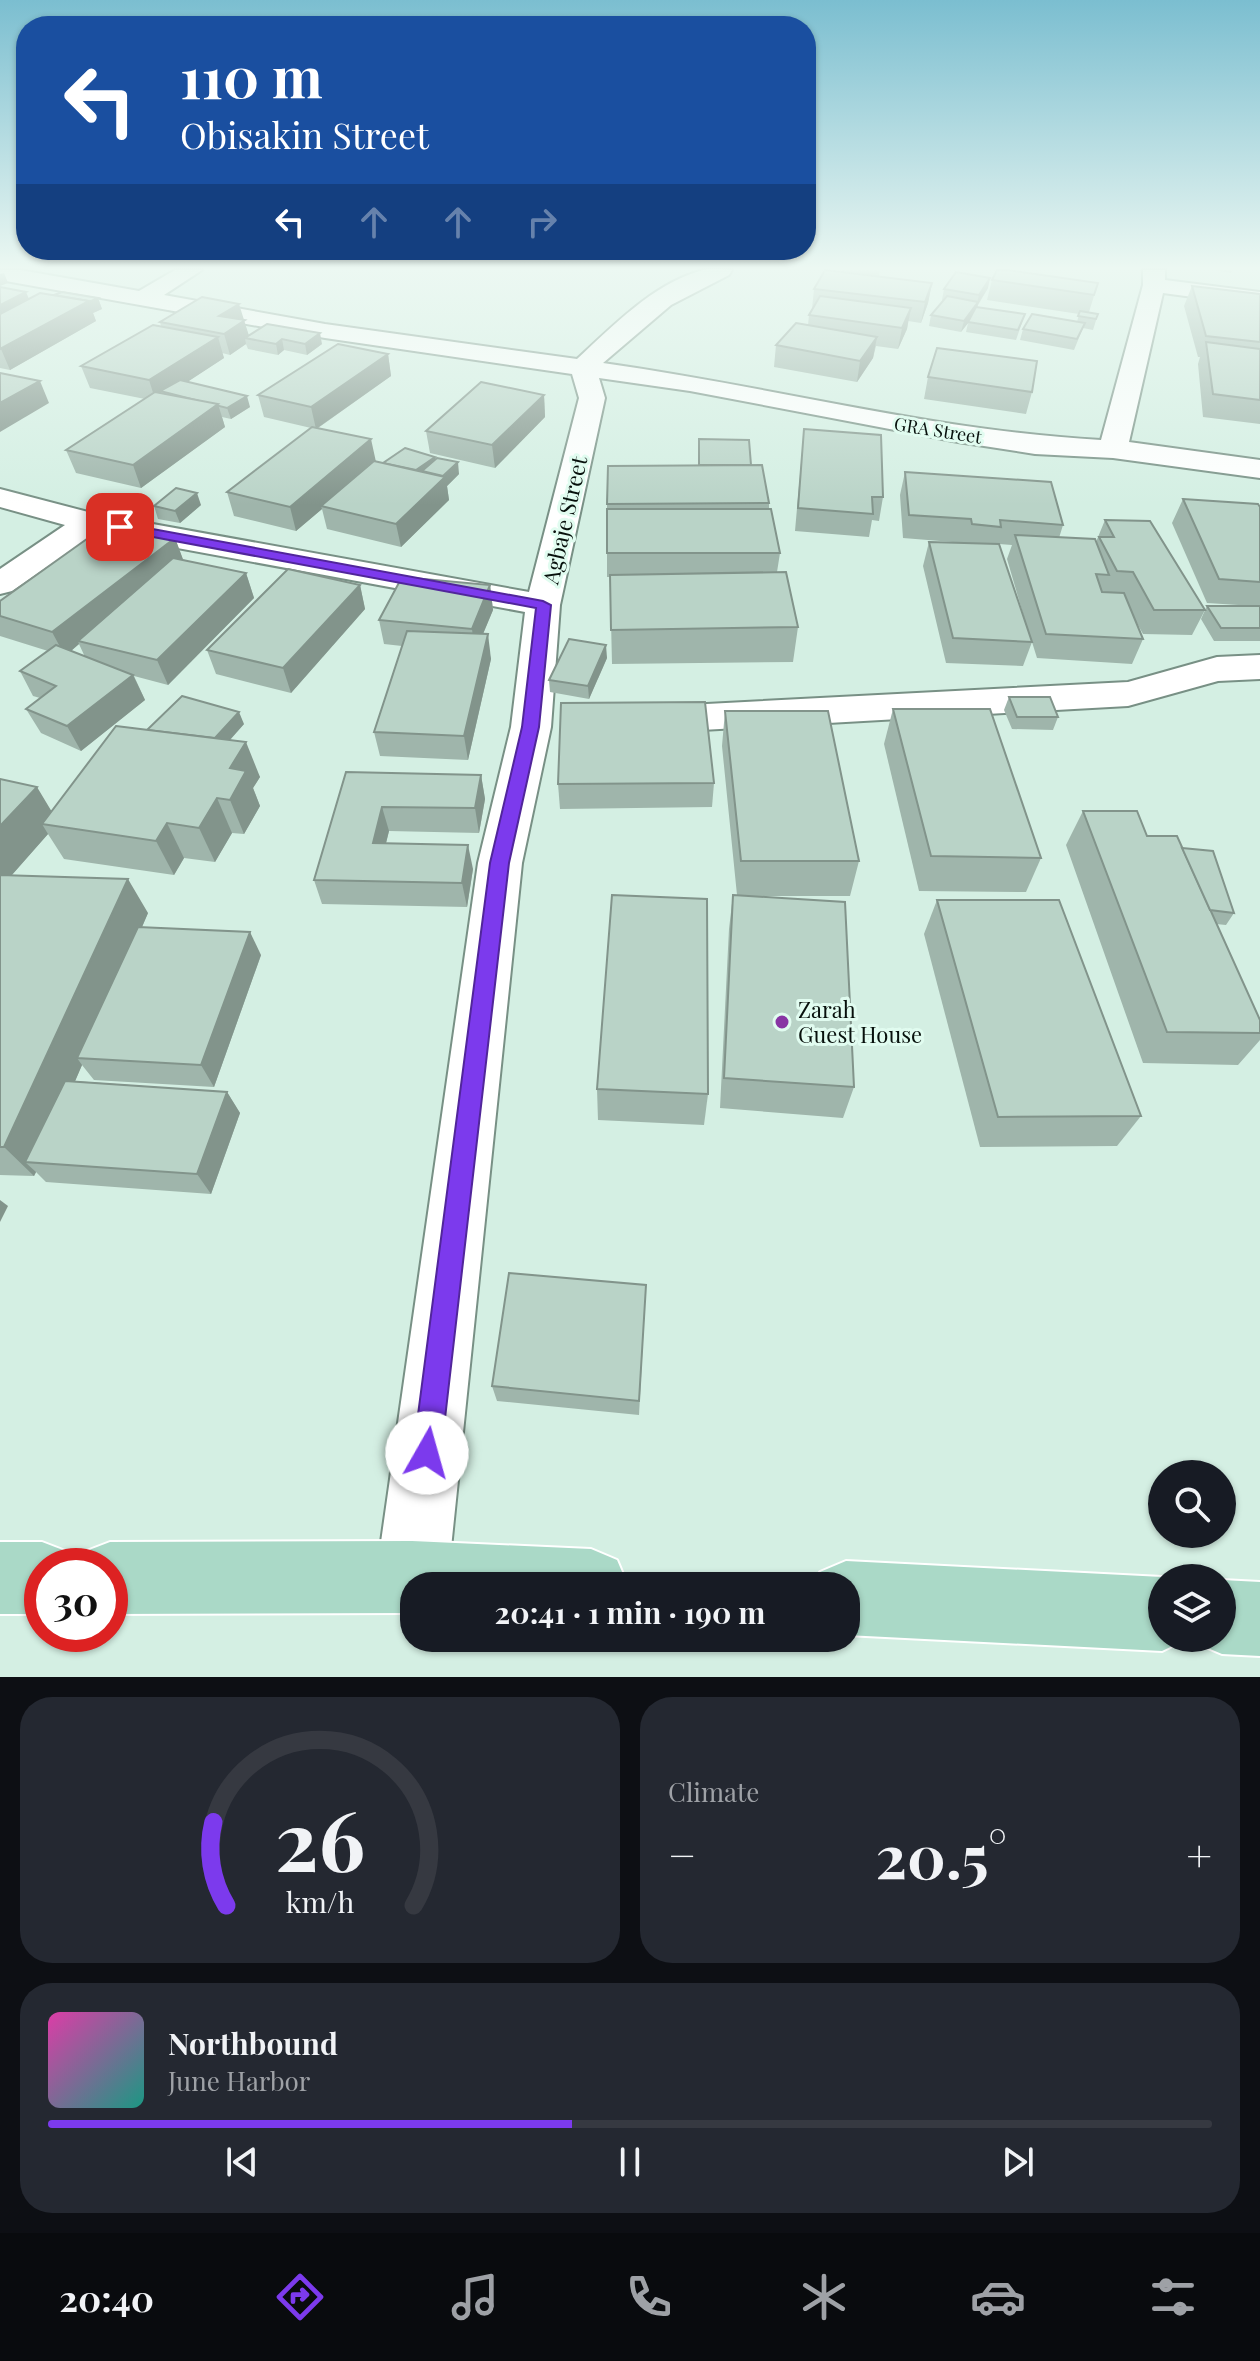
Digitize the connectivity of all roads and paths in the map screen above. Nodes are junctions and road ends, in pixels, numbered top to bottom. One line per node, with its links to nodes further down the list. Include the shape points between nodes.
1 (445, 348): 4 (street, GRA Street)
2 (604, 348): 4 (street)
3 (1137, 348): 5 (street)
4 (583, 368): 5 (street, GRA Street, via 958,434); 10 (street, Agbaje Street, via 592,398)
5 (1113, 449): 6 (street, GRA Street)
6 (1260, 469)
7 (0, 498): 8 (street)
8 (90, 522): 9 (street); 10 (street)
9 (0, 584)
10 (543, 605): 13 (street, Agbaje Street, via 546,726 500,863)
11 (1260, 667): 12 (street, via 1217,669 1128,694)
12 (609, 722)
13 (413, 1572)
14 (400, 1577): 17 (main road)
15 (0, 1578): 16 (main road)
16 (24, 1578)
17 (128, 1578)
18 (860, 1599): 19 (main road)
19 (1148, 1613)
20 (1236, 1618): 21 (main road)
21 (1260, 1619)

